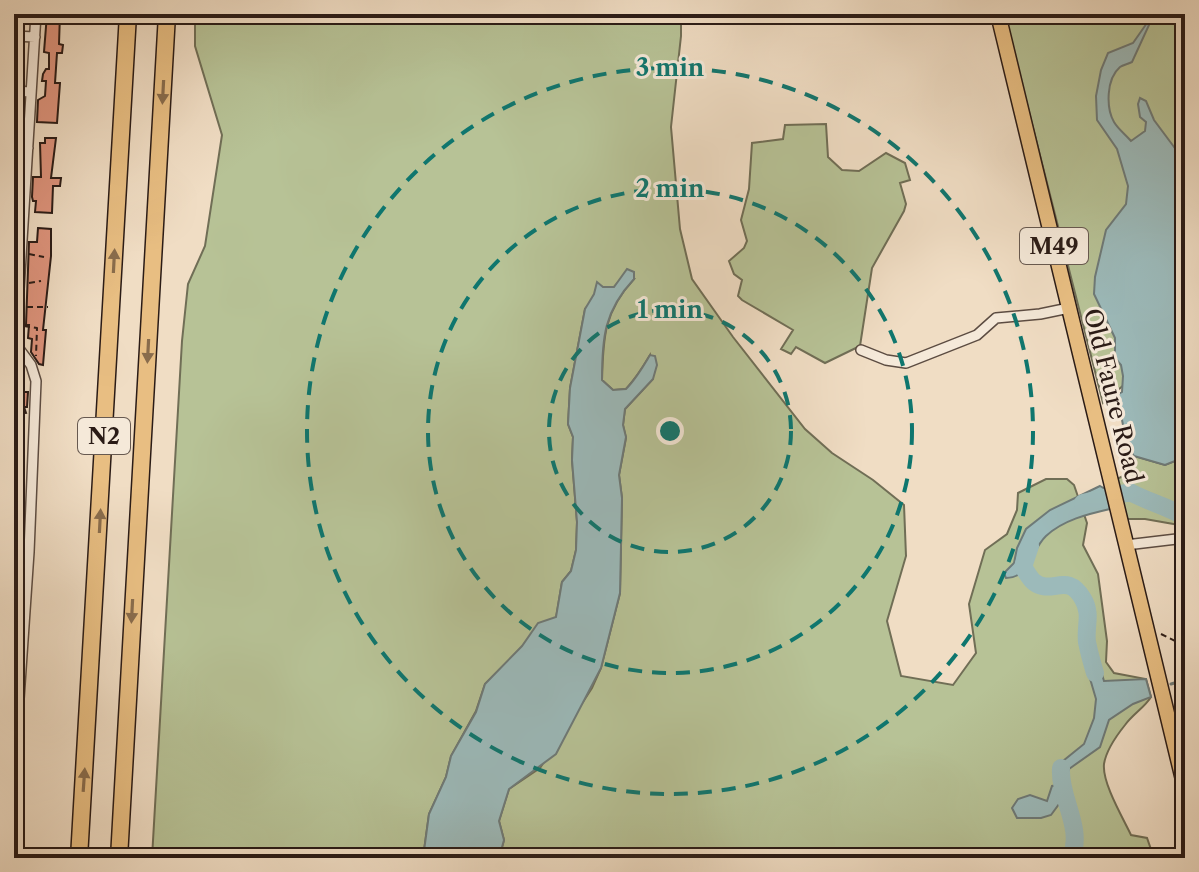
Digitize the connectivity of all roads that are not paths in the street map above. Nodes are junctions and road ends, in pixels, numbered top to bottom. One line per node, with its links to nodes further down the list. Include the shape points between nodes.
1 (36, 14): 6 (street)
2 (128, 14): 25 (highway, N2, one-way to 2)
3 (167, 14): 26 (highway, N2, one-way to 26)
4 (998, 14): 13 (main road, Old Faure Road / M49)
5 (14, 36): 6 (street)
6 (35, 37): 8 (street)
7 (14, 91): 8 (street)
8 (31, 92): 10 (street)
9 (14, 147): 10 (street)
10 (28, 148): 11 (street)
11 (19, 202): 12 (street)
12 (18, 255): 14 (street)
13 (1069, 308): 17 (street, via 996,318 977,335 906,363); 19 (main road, Old Faure Road / M49)
14 (15, 327): 15 (street)
15 (14, 335)
16 (14, 342): 20 (street, via 36,381)
17 (861, 350)
18 (1185, 538): 19 (street)
19 (1126, 545): 24 (main road, Old Faure Road / M49)
20 (29, 552): 21 (street); 22 (street)
21 (14, 553)
22 (16, 697): 23 (street)
23 (14, 772)
24 (1185, 788)
25 (79, 858)
26 (119, 858)

